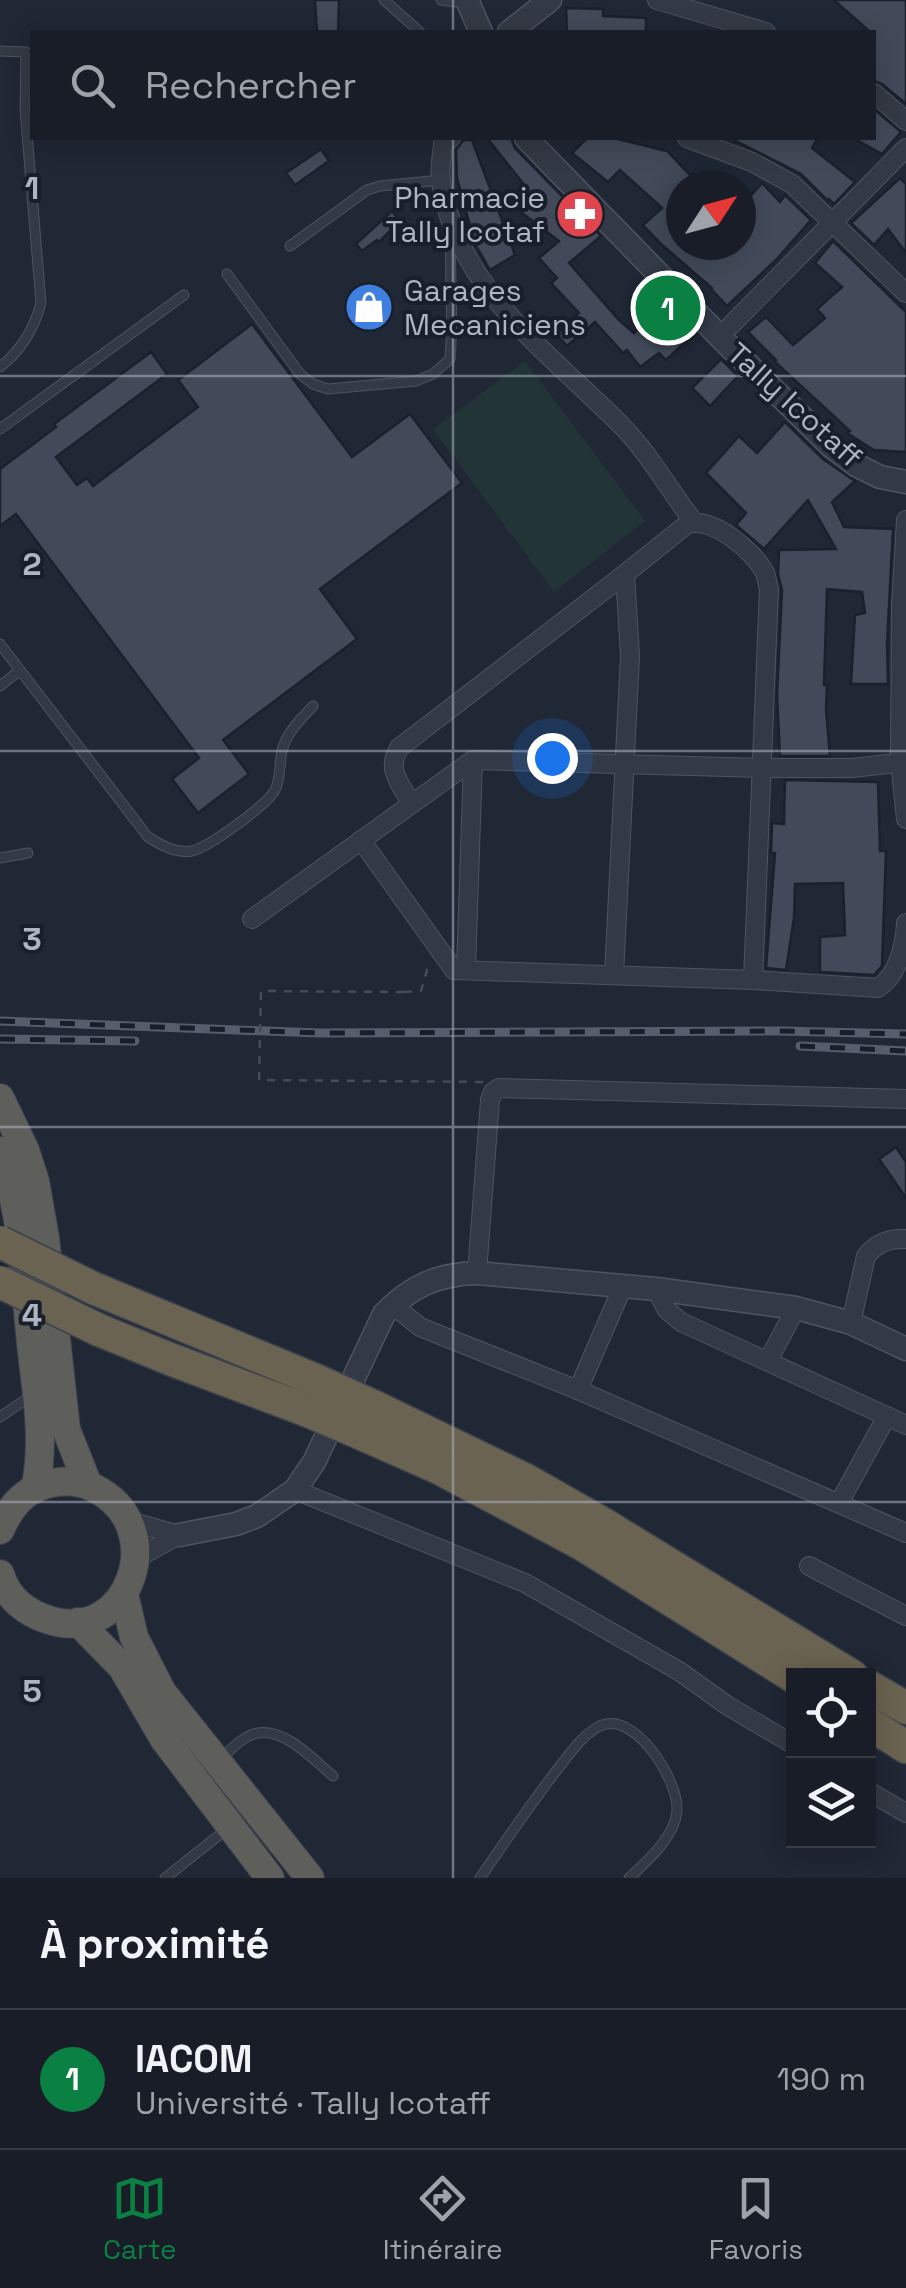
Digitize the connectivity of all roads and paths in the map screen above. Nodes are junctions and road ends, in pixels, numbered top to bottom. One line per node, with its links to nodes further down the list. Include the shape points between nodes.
1 (384, 0): 5 (lane)
2 (456, 0): 6 (street); 7 (street)
3 (550, 0): 8 (street)
4 (657, 0): 9 (street)
5 (418, 30)
6 (467, 30)
7 (479, 30)
8 (512, 30)
9 (759, 30)
10 (0, 52): 26 (lane, via 26,52 41,303 15,356)
11 (876, 96): 12 (street)
12 (906, 121)
13 (449, 140): 18 (street)
14 (528, 140): 29 (street, Tally Icotaff, via 832,447 880,477)
15 (548, 140): 25 (street, Tally Icotaff)
16 (692, 140): 20 (street, via 792,184)
17 (906, 148): 20 (street)
18 (440, 180): 19 (street); 21 (lane, via 368,190)
19 (452, 222): 22 (lane, via 450,359 424,379 332,389 313,384); 31 (street, via 485,288 645,451)
20 (834, 222): 23 (street); 25 (street)
21 (290, 246)
22 (227, 274)
23 (906, 292)
24 (184, 295): 27 (lane)
25 (730, 326): 28 (street, Tally Icotaff, via 836,434 882,464)
26 (0, 367)
27 (0, 429)
28 (906, 468)
29 (906, 482)
30 (906, 520): 33 (street)
31 (693, 521): 32 (street); 41 (street, via 737,542 765,573)
32 (625, 574): 40 (street); 42 (street, via 399,748 392,768)
33 (904, 604): 39 (street)
34 (0, 644): 35 (lane)
35 (20, 671): 36 (lane); 37 (lane, via 148,837 175,851 207,844 270,798 285,741)
36 (0, 686)
37 (312, 706)
38 (473, 760): 40 (street); 42 (street); 51 (street)
39 (903, 762): 41 (street); 43 (street)
40 (625, 764): 41 (street); 52 (street)
41 (763, 768): 53 (street)
42 (411, 803): 44 (street)
43 (906, 820)
44 (360, 840): 47 (street); 50 (street)
45 (28, 854): 46 (lane)
46 (0, 858)
47 (252, 918)
48 (906, 923): 49 (street)
49 (906, 943): 53 (street, via 878,988)
50 (442, 952): 51 (street, via 454,970); 54 (path, bridge, via 429,962 420,991 262,991 259,1080)
51 (466, 970): 52 (street)
52 (614, 975): 53 (street)
53 (753, 980)
54 (486, 1082)
55 (0, 1098): 76 (highway, via 34,1180 66,1428)
56 (906, 1099): 60 (street, via 500,1088 490,1100)
57 (0, 1151): 70 (highway, via 16,1208)
58 (906, 1239): 66 (street, via 884,1241 866,1256)
59 (0, 1242): 71 (highway, bridge)
60 (477, 1272): 62 (street); 64 (street, via 438,1277)
61 (0, 1282): 71 (highway, bridge, via 170,1360)
62 (623, 1286): 63 (street); 69 (street)
63 (656, 1289): 65 (street); 68 (street, via 680,1322)
64 (393, 1305): 69 (street, via 420,1327); 78 (street)
65 (796, 1308): 66 (street); 68 (street)
66 (851, 1322): 67 (street)
67 (906, 1348)
68 (768, 1361): 72 (street)
69 (578, 1390): 79 (street)
70 (37, 1392): 73 (lane); 77 (highway, via 42,1438)
71 (310, 1395): 74 (highway, bridge)
72 (887, 1416): 75 (street); 79 (street)
73 (0, 1417)
74 (368, 1420): 90 (highway, via 526,1480); 91 (highway)
75 (906, 1425)
76 (88, 1485): 77 (highway, via 55,1482); 80 (highway)
77 (34, 1489): 81 (highway, via 8,1512)
78 (294, 1490): 83 (street, via 246,1520); 95 (street, via 525,1583)
79 (840, 1503): 82 (street)
80 (129, 1521): 83 (street); 84 (highway)
81 (0, 1530)
82 (906, 1533)
83 (179, 1534): 84 (street)
84 (137, 1558): 87 (highway)
85 (808, 1566): 88 (street)
86 (0, 1574): 89 (highway, via 15,1602 34,1615)
87 (124, 1594): 89 (highway, via 104,1613); 97 (highway, via 144,1661)
88 (906, 1616)
89 (78, 1622): 101 (highway, via 122,1667 164,1739)
90 (839, 1668)
91 (786, 1672)
92 (876, 1691): 93 (highway)
93 (906, 1708)
94 (876, 1728): 96 (highway)
95 (786, 1740)
96 (906, 1746)
97 (217, 1762): 98 (lane, via 256,1732 287,1740); 104 (highway)
98 (333, 1776)
99 (876, 1795): 100 (street)
100 (906, 1813)
101 (230, 1826): 102 (lane); 103 (highway)
102 (165, 1878)
103 (270, 1878)
104 (310, 1878)
105 (480, 1878): 106 (lane, via 571,1752 601,1725 614,1724 641,1738 675,1792 677,1813 667,1838)
106 (629, 1878)

